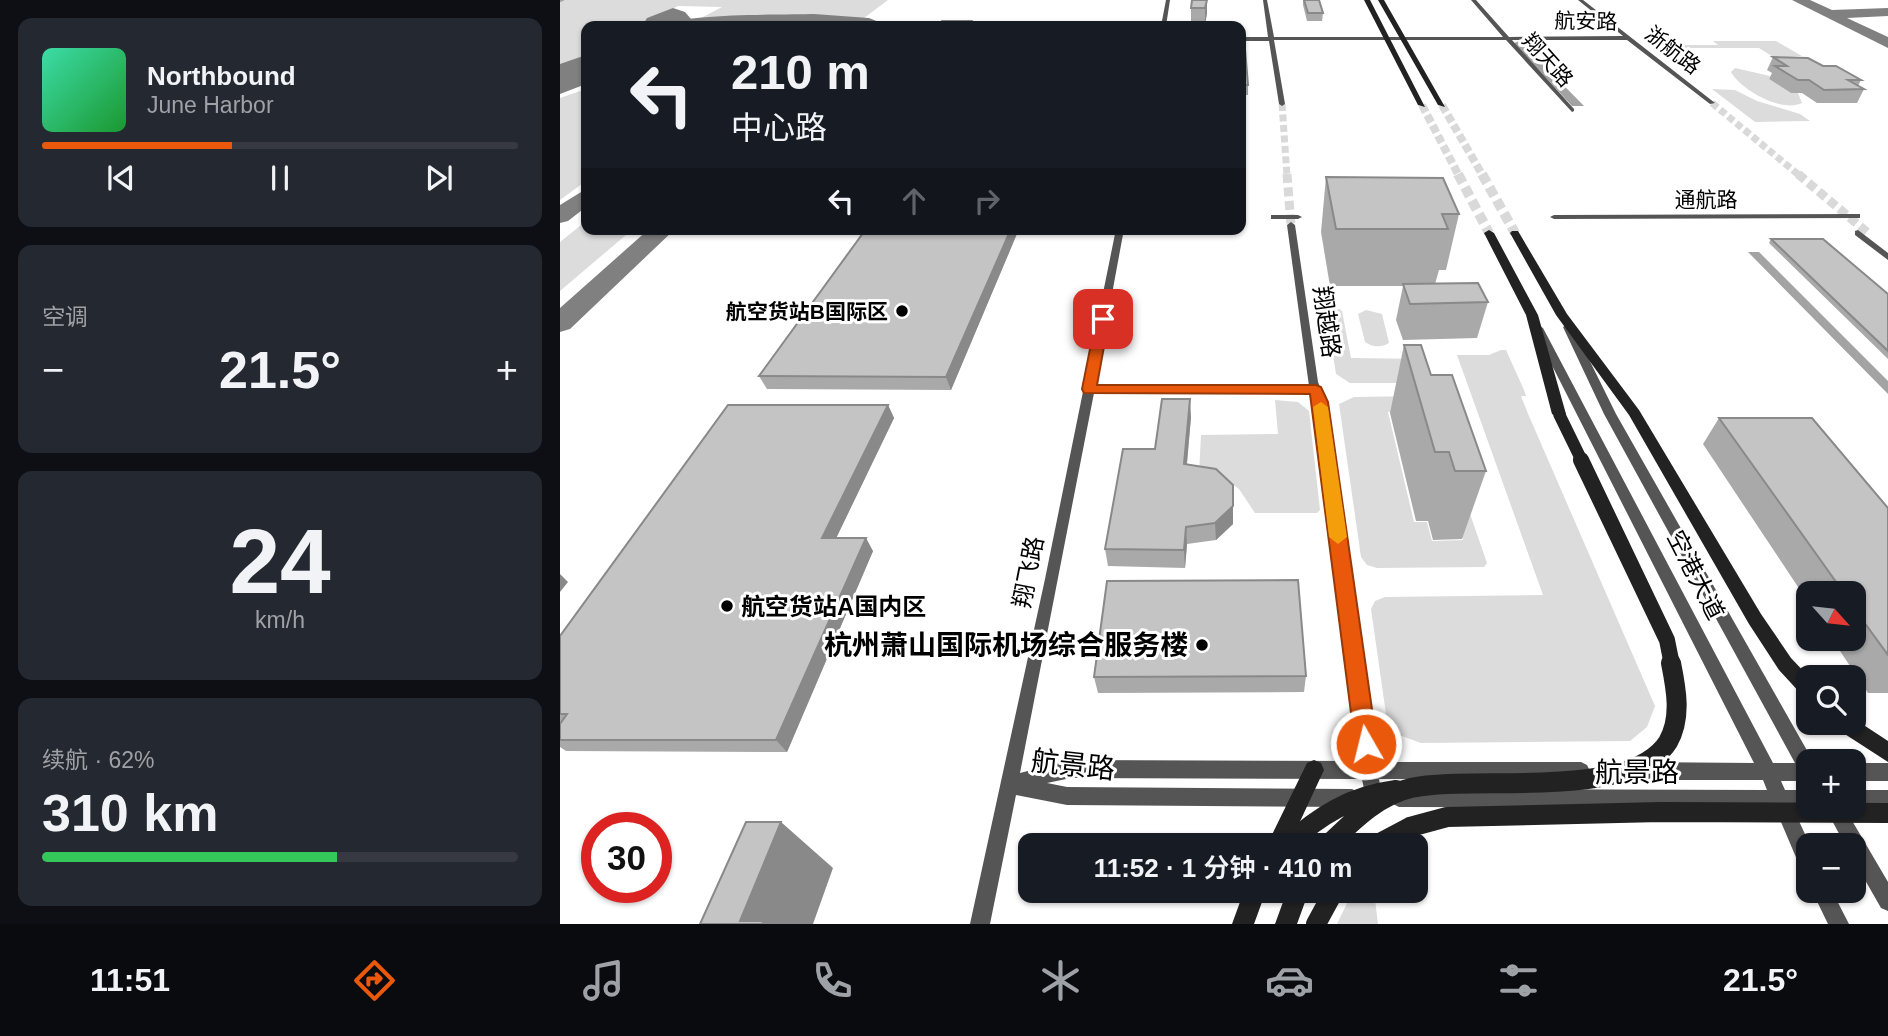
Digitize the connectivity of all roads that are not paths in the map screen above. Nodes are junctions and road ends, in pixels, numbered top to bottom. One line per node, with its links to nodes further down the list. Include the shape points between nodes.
1 (1168, 0): 8 (street)
2 (1265, 0): 10 (street)
3 (1367, 0): 11 (main road)
4 (1381, 0): 12 (main road)
5 (1473, 0): 13 (street, 翔天路)
6 (1573, 0): 14 (street, 浙航路)
7 (1580, 0): 14 (street, 浙航路)
8 (1164, 21)
9 (1246, 38): 10 (street, 航安路)
10 (1269, 38): 11 (street, 航安路); 17 (street)
11 (1387, 38): 12 (street, 航安路); 18 (main road)
12 (1403, 38): 13 (street, 航安路); 19 (main road)
13 (1507, 38): 14 (street, 航安路); 20 (street, 翔天路)
14 (1623, 38): 15 (street, 浙航路); 16 (street, 浙航路)
15 (1702, 103)
16 (1712, 103)
17 (1282, 104)
18 (1422, 105)
19 (1441, 105)
20 (1572, 110)
21 (1857, 216): 22 (street, 通航路)
22 (1555, 217)
23 (1274, 218): 34 (street, 翔越路, via 1294,221)
24 (1489, 233): 31 (main road, 空港大道)
25 (1515, 233): 32 (main road, 空港大道)
26 (1858, 233): 30 (street)
27 (1868, 233): 29 (street)
28 (1119, 235): 33 (street, 翔飞路)
29 (1888, 248)
30 (1888, 257)
31 (1532, 315): 42 (street, 空港大道); 46 (main road, 空港大道, bridge, via 1559,414 1667,640 1679,699 1674,726 1664,746 1645,763 1616,776 1563,784 1436,784)
32 (1562, 315): 35 (main road, 空港大道, via 1634,413 1755,619); 37 (street, 空港大道, via 1610,414)
33 (1089, 389): 34 (street); 45 (street, 翔飞路)
34 (1316, 390): 40 (street, 翔越路)
35 (1796, 676)
36 (1862, 735): 38 (main road)
37 (1796, 749)
38 (1888, 752)
39 (1314, 770): 40 (street, 航景路); 45 (street, 航景路, via 1071,769); 47 (main road)
40 (1370, 770): 42 (street, 航景路); 48 (street, 翔越路)
41 (1796, 771): 42 (street, 航景路)
42 (1768, 772): 49 (street, 空港大道)
43 (1866, 772): 44 (street)
44 (1888, 772)
45 (1009, 784): 47 (street, 航景路, via 1067,796); 67 (street, 翔飞路)
46 (1408, 789): 56 (main road, bridge, via 1366,792 1341,802); 57 (main road, bridge, via 1373,807)
47 (1301, 797): 48 (street, 航景路); 55 (main road)
48 (1373, 798): 49 (street, 航景路); 58 (main road)
49 (1781, 799): 50 (street, 航景路); 60 (street, 空港大道)
50 (1796, 799)
51 (1866, 799): 52 (street)
52 (1888, 799)
53 (1888, 813): 59 (main road, bridge, via 1447,817)
54 (1840, 819): 61 (street)
55 (1284, 833)
56 (1302, 833)
57 (1342, 833)
58 (1350, 833)
59 (1392, 833)
60 (1796, 834)
61 (1888, 901)
62 (1251, 903): 68 (main road)
63 (1258, 903): 69 (main road)
64 (1294, 903): 70 (main road)
65 (1326, 903): 71 (main road)
66 (1828, 903): 72 (street)
67 (980, 924)
68 (1243, 924)
69 (1251, 924)
70 (1286, 924)
71 (1318, 924)
72 (1839, 924)

